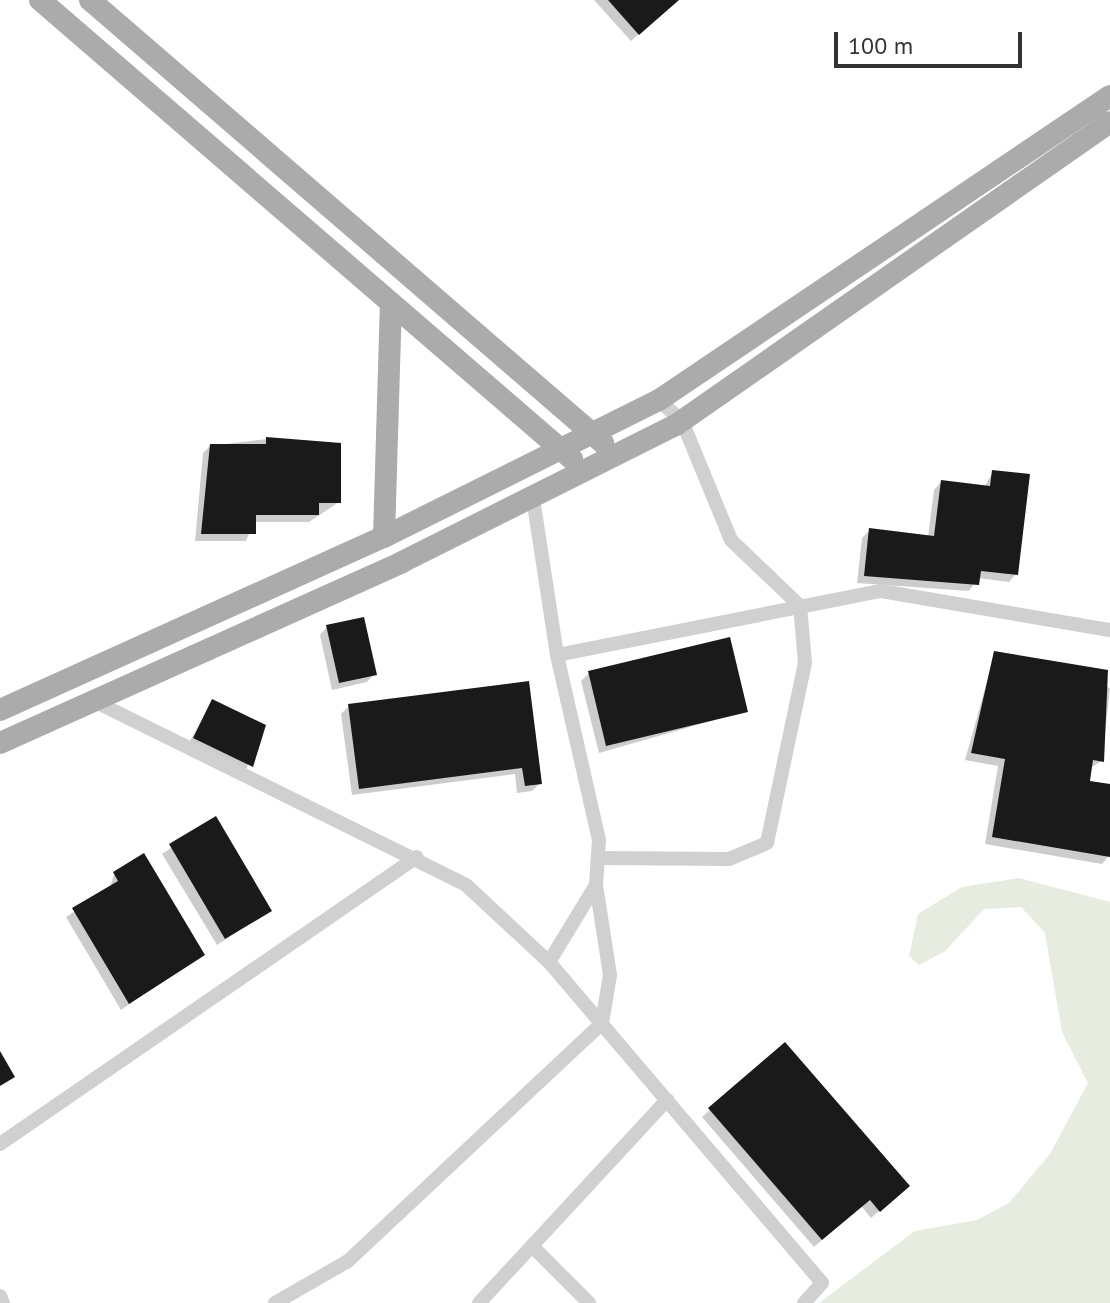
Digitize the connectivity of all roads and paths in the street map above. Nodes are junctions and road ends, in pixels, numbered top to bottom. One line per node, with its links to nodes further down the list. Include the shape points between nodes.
1 (40, 0): 5 (main road)
2 (90, 0): 8 (main road)
3 (1110, 96): 6 (main road)
4 (1110, 122): 7 (main road)
5 (391, 303): 9 (main road); 13 (main road)
6 (659, 400): 7 (street); 8 (main road)
7 (682, 421): 10 (main road); 14 (street, via 716,517 745,556)
8 (594, 435): 9 (main road); 10 (main road)
9 (564, 452): 11 (main road); 13 (main road)
10 (619, 456): 11 (main road)
11 (588, 472): 12 (main road)
12 (533, 499): 16 (street); 17 (main road)
13 (384, 537): 18 (main road)
14 (800, 606): 15 (street, via 881,591); 16 (street); 21 (street, via 805,663 767,843 729,859)
15 (1110, 630)
16 (557, 655): 21 (street)
17 (92, 700): 19 (main road); 20 (street)
18 (0, 710)
19 (0, 743)
20 (417, 857): 23 (street, via 466,885); 26 (street)
21 (599, 858): 22 (street)
22 (596, 885): 23 (street); 24 (street, via 610,975)
23 (549, 962): 24 (street)
24 (602, 1023): 25 (street); 30 (street, via 348,1261)
25 (667, 1100): 27 (street); 33 (street, via 822,1283)
26 (0, 1144)
27 (532, 1246): 31 (street); 32 (street)
28 (0, 1296): 29 (street)
29 (3, 1303)
30 (275, 1303)
31 (479, 1303)
32 (589, 1303)
33 (804, 1303)

